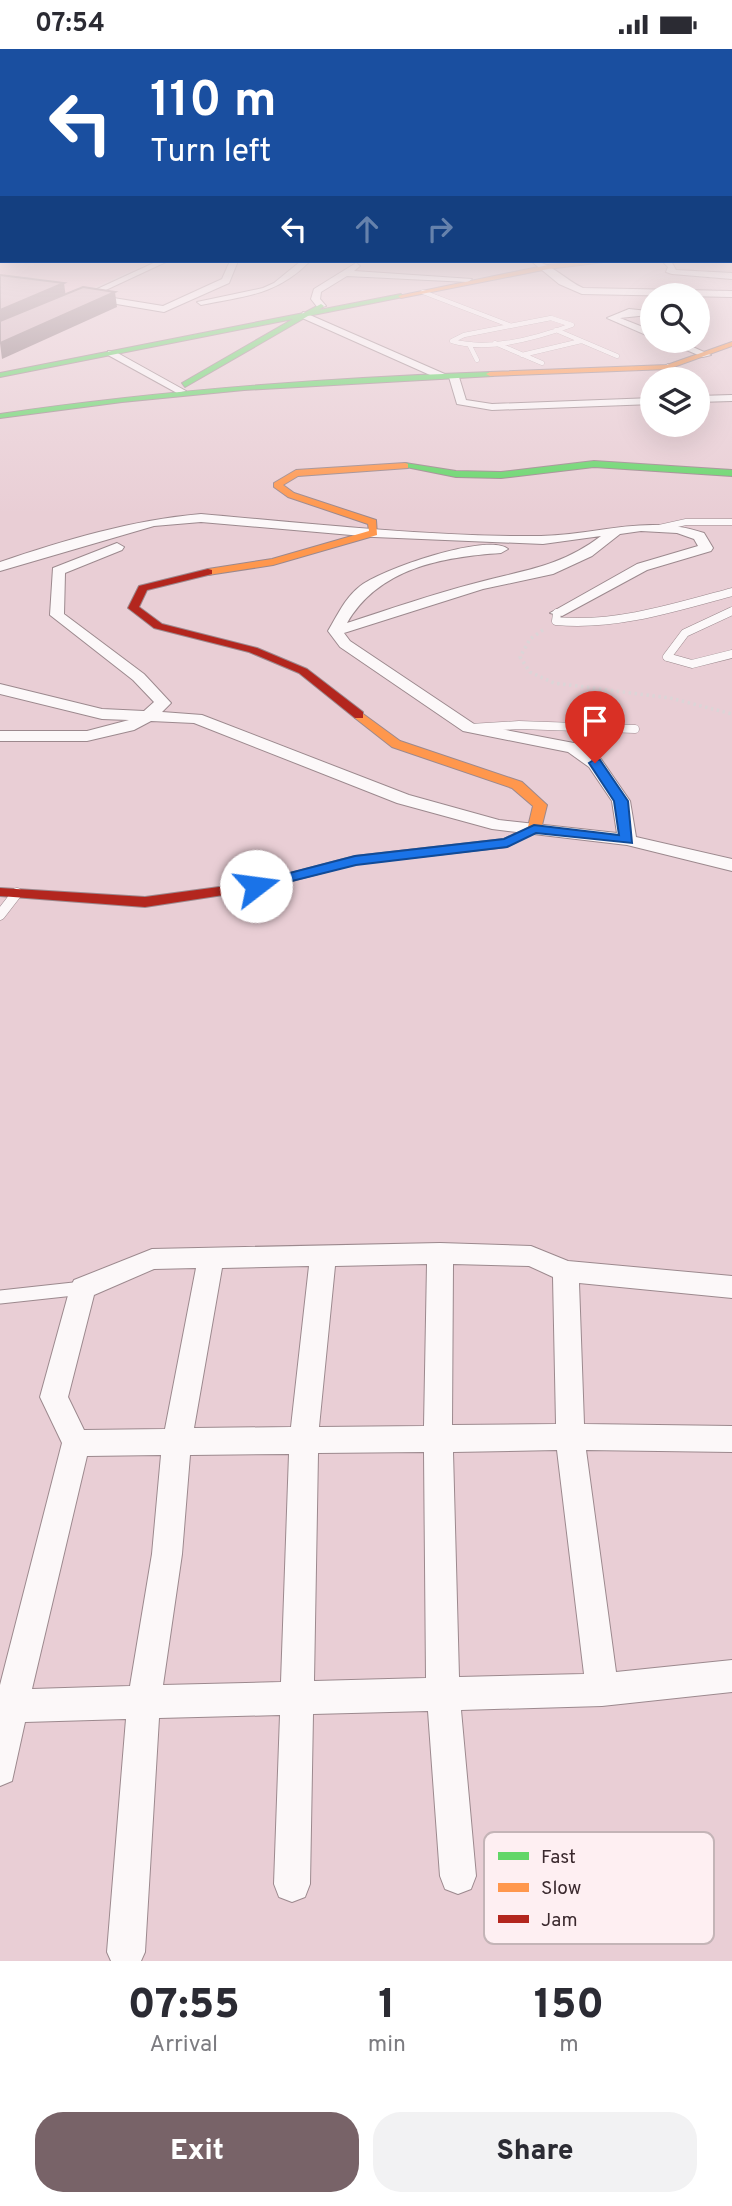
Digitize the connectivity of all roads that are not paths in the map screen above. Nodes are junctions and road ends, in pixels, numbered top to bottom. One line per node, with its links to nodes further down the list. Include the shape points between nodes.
1 (181, 335): 19 (street)
2 (203, 335): 12 (street)
3 (272, 335): 21 (street)
4 (349, 335): 20 (street)
5 (465, 335): 10 (lane, via 453,338)
6 (531, 335): 9 (lane)
7 (568, 335): 8 (lane)
8 (581, 341): 13 (lane); 14 (lane)
9 (495, 343): 10 (lane); 13 (lane)
10 (470, 346): 15 (lane)
11 (723, 349): 17 (street)
12 (111, 353): 19 (street); 21 (street)
13 (522, 355): 16 (lane)
14 (617, 356)
15 (477, 360)
16 (542, 363)
17 (668, 367)
18 (640, 368): 20 (street)
19 (0, 373)
20 (448, 377): 21 (street); 24 (street, via 461,402 492,407)
21 (177, 390): 25 (street)
22 (732, 398): 23 (street)
23 (710, 399)
24 (640, 401)
25 (0, 416)
26 (732, 473): 31 (street, via 594,464 501,475 456,474 400,465 296,473 276,485 291,495 373,522)
27 (201, 518): 31 (street); 33 (street, via 153,522); 40 (street, via 175,531 100,551 58,571 57,615 77,635 145,680 163,703)
28 (732, 522): 29 (lane, via 686,522)
29 (659, 528): 30 (street); 36 (street, via 699,536 706,548 642,567 601,587)
30 (615, 532): 32 (street); 37 (street, via 587,553 548,571 480,586)
31 (374, 533): 32 (street); 44 (street, via 274,562 143,588 133,608 158,626 253,650 303,671 396,744 517,785 540,805)
32 (543, 540): 37 (street, via 457,555 391,573 362,591)
33 (0, 567)
34 (732, 592): 36 (lane, via 602,620 574,623)
35 (732, 611): 38 (lane, via 700,622 671,645 667,657 697,667)
36 (557, 617)
37 (335, 631): 41 (street, via 345,644)
38 (732, 654)
39 (0, 689): 40 (street, via 102,714)
40 (151, 716): 43 (street, via 132,728 98,734); 44 (street, via 196,718 403,799 498,825)
41 (469, 728): 42 (lane); 45 (street, via 573,748 595,763 621,801)
42 (635, 729)
43 (0, 736)
44 (534, 829): 45 (street); 48 (street, via 507,843 355,860 256,886 145,901)
45 (627, 840): 46 (street)
46 (732, 865)
47 (0, 892): 48 (street)
48 (17, 893): 49 (lane)
49 (0, 915)
50 (440, 1253): 51 (street); 53 (street, via 531,1256); 60 (street)
51 (323, 1254): 52 (street); 59 (street)
52 (211, 1257): 55 (street, via 152,1259); 61 (street)
53 (566, 1271): 54 (street); 57 (street)
54 (732, 1287)
55 (83, 1288): 56 (lane); 62 (street, via 54,1397)
56 (0, 1297)
57 (570, 1437): 58 (street); 60 (street); 64 (street)
58 (732, 1439)
59 (304, 1440): 60 (street); 61 (street); 66 (street)
60 (438, 1440): 65 (street)
61 (177, 1442): 62 (street); 67 (street, via 167,1554)
62 (76, 1443): 68 (street)
63 (732, 1676): 64 (street)
64 (602, 1689): 65 (street)
65 (443, 1695): 66 (street); 70 (street)
66 (295, 1698): 67 (street); 71 (street)
67 (144, 1702): 68 (street); 72 (street)
68 (11, 1706): 69 (street)
69 (0, 1769)
70 (458, 1876)
71 (292, 1884)
72 (126, 1952)

